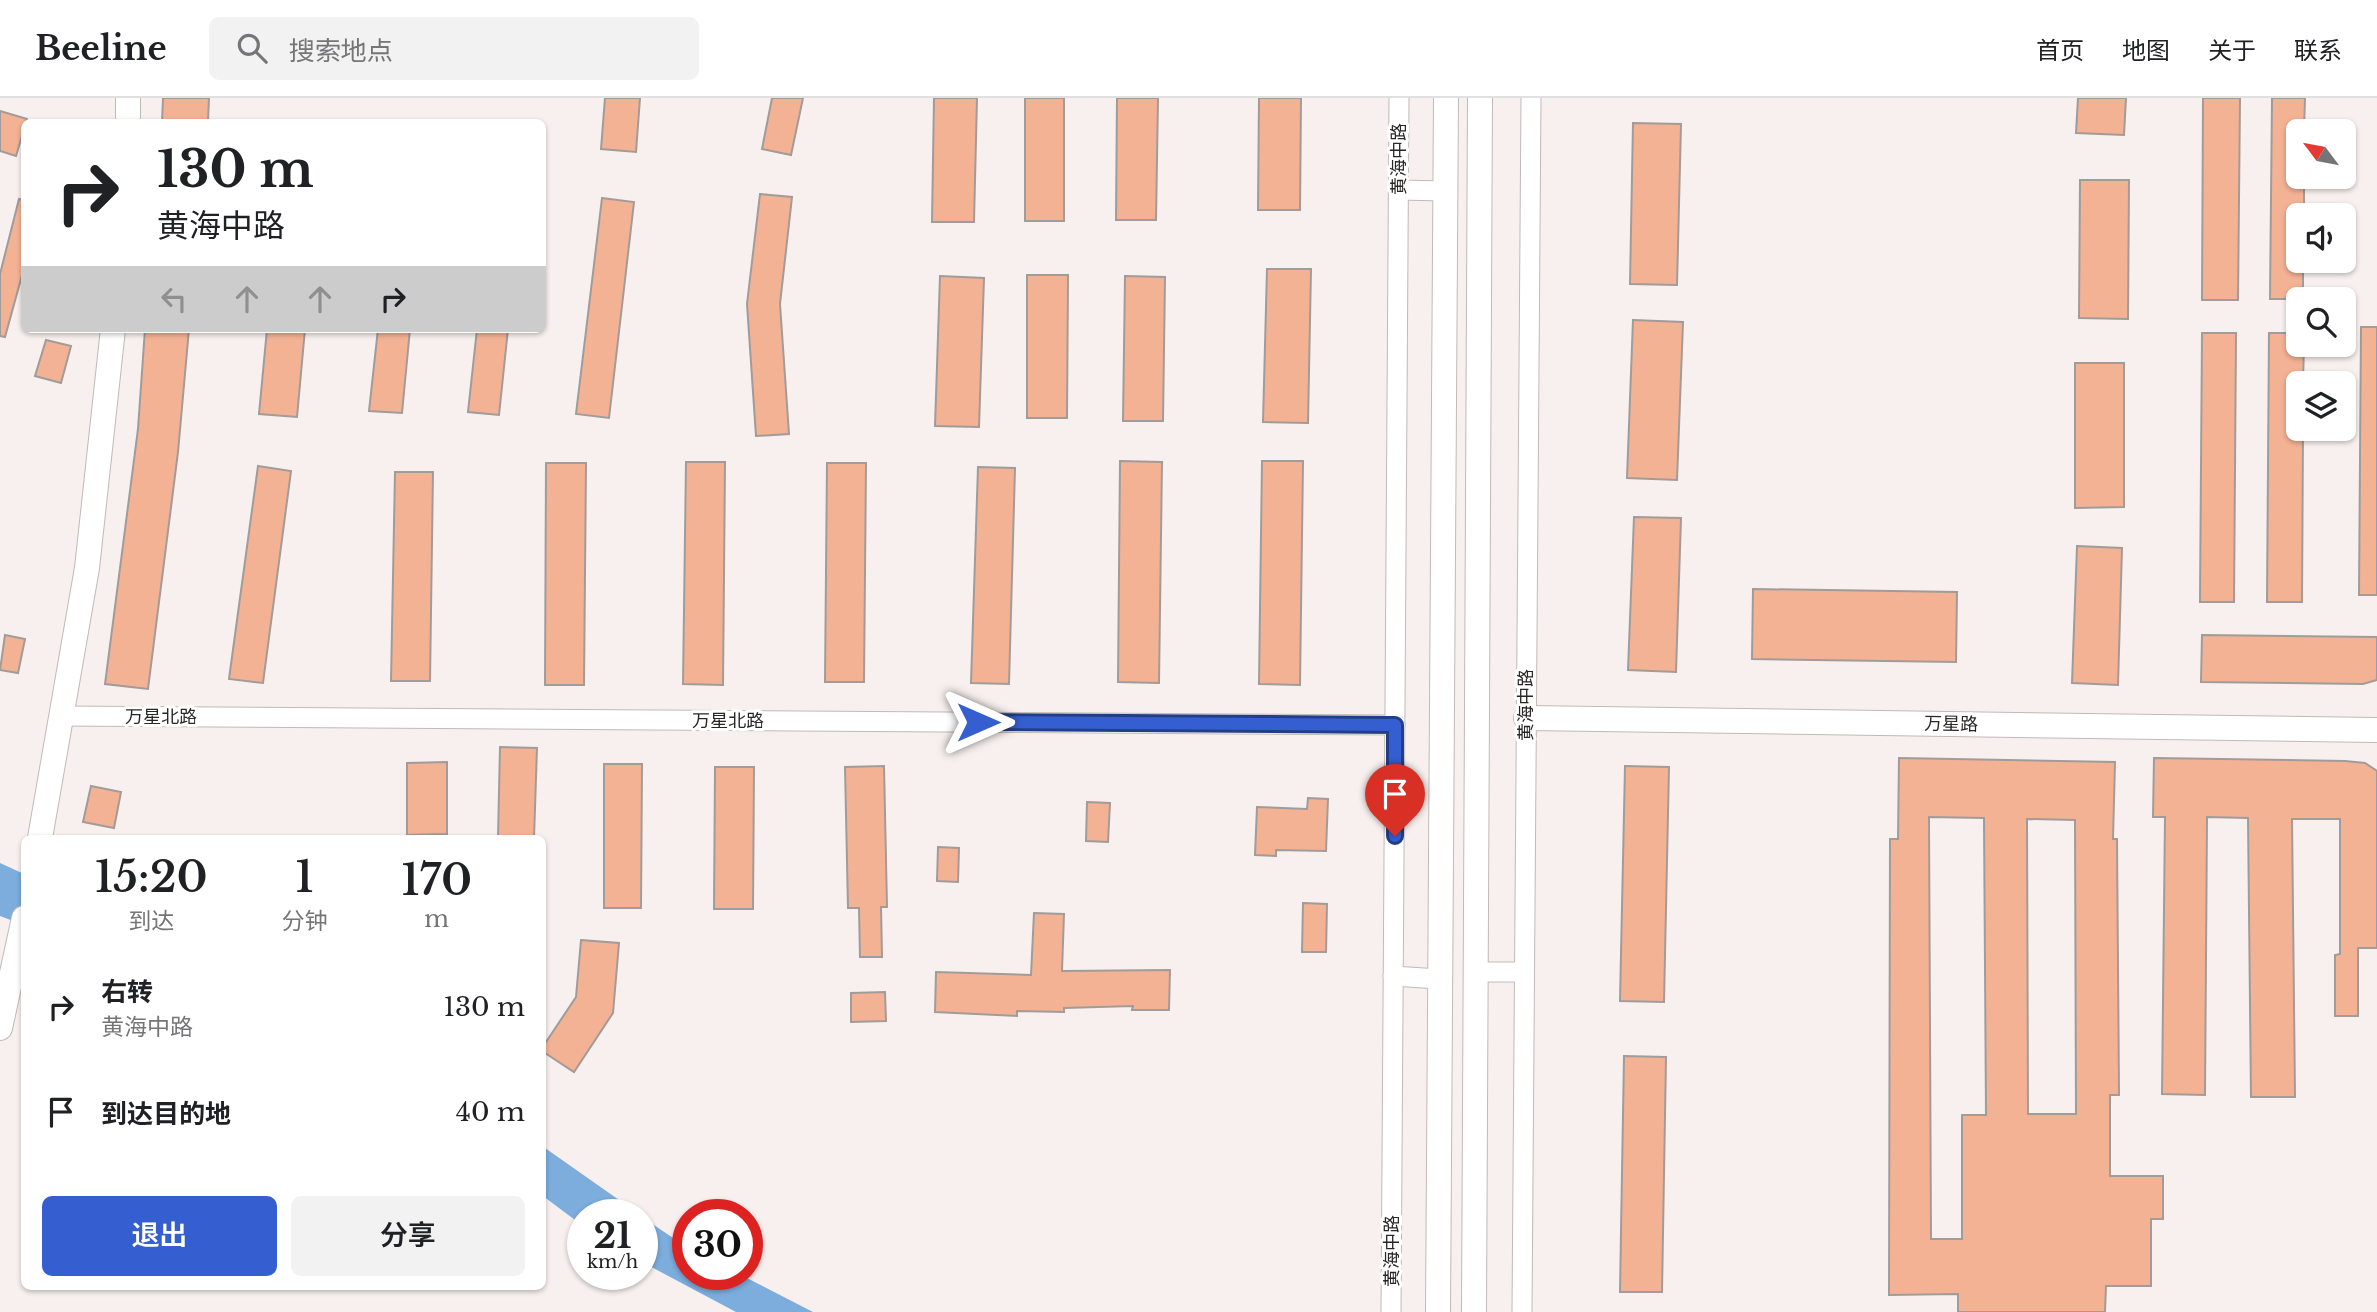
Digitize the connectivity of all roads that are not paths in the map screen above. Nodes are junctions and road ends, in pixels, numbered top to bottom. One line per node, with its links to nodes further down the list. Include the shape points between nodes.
1 (128, 98): 6 (street)
2 (1399, 98): 7 (street, 黄海中路)
3 (1446, 98): 8 (street)
4 (1480, 98): 16 (street)
5 (1531, 98): 11 (street, 黄海中路)
6 (128, 119)
7 (1399, 190): 8 (street); 12 (street, 黄海中路)
8 (1445, 191): 19 (street)
9 (113, 333): 10 (street, via 87,568)
10 (61, 716): 12 (street, 万星北路); 14 (street)
11 (1526, 718): 13 (street, 万星路); 17 (street, 黄海中路)
12 (1395, 725): 18 (street, 黄海中路)
13 (2377, 730)
14 (41, 835)
15 (21, 936): 20 (street)
16 (1475, 972): 17 (street); 23 (street)
17 (1524, 972): 24 (street, 黄海中路)
18 (1393, 976): 19 (street); 21 (street, 黄海中路)
19 (1439, 979): 22 (street)
20 (0, 1028)
21 (1391, 1312)
22 (1438, 1312)
23 (1474, 1312)
24 (1522, 1312)

